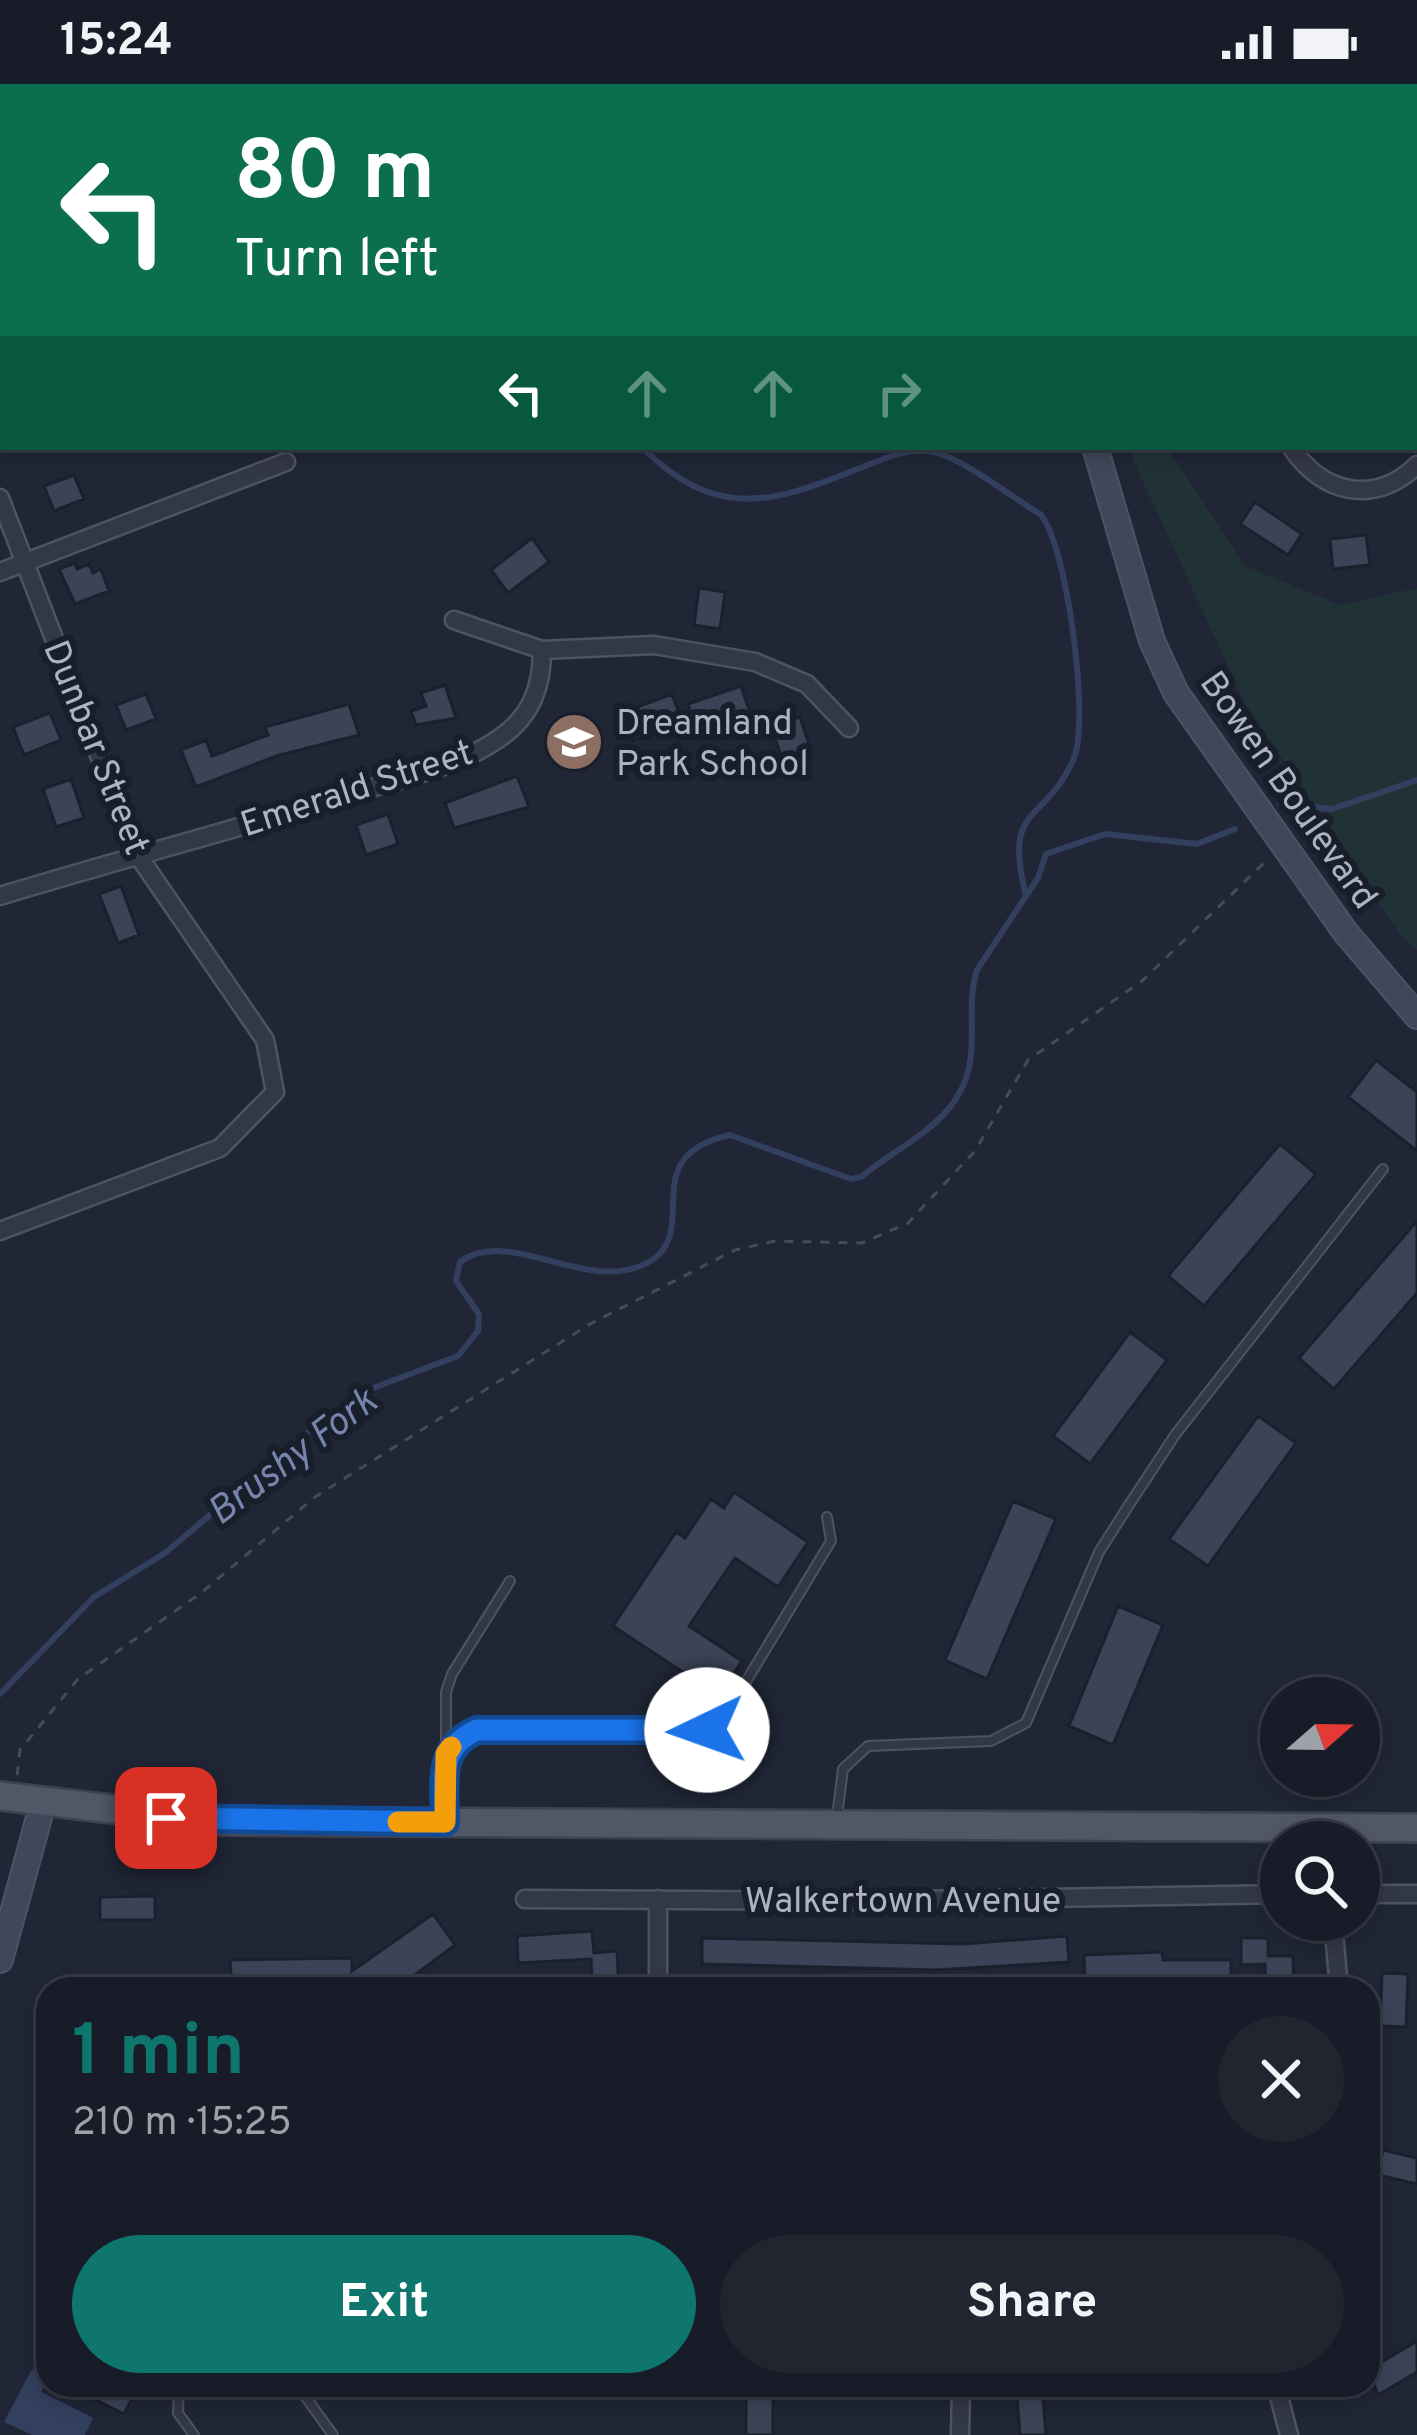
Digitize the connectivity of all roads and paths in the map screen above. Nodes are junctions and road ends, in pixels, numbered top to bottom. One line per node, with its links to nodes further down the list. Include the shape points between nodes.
1 (1096, 450): 11 (street, Bowen Boulevard, via 1162,664)
2 (1294, 450): 4 (street, via 1313,473 1357,492 1393,484)
3 (286, 462): 6 (street)
4 (1417, 465)
5 (0, 498): 6 (street, Dunbar Street)
6 (25, 563): 7 (street); 12 (street, Dunbar Street)
7 (0, 572)
8 (454, 620): 9 (street)
9 (542, 650): 10 (street, via 654,645 755,662 807,684); 12 (street, Emerald Street, via 531,704 475,752)
10 (849, 728)
11 (1283, 848): 14 (street, Bowen Boulevard); 21 (path, via 1142,981 1028,1060 975,1151 908,1223 862,1243 750,1245 633,1300 315,1497 185,1605 78,1678 15,1763)
12 (137, 854): 13 (street, Emerald Street); 16 (street, Dunbar Street, via 265,1040 275,1092 220,1148)
13 (0, 896)
14 (1417, 1016)
15 (1383, 1169): 23 (lane, via 1175,1435 1099,1552 1026,1723 991,1742 868,1746 844,1769)
16 (0, 1232)
17 (827, 1517): 19 (lane, via 831,1541 721,1723 693,1734 477,1730)
18 (510, 1581): 19 (lane, via 452,1674)
19 (446, 1754): 22 (lane)
20 (0, 1796): 21 (main road)
21 (43, 1803): 22 (main road, via 213,1821); 33 (street)
22 (445, 1822): 23 (main road)
23 (836, 1825): 26 (main road)
24 (1417, 1828): 25 (main road)
25 (1380, 1831)
26 (1260, 1834)
27 (1260, 1894): 31 (street, Walkertown Avenue)
28 (1380, 1894): 29 (street)
29 (1417, 1894)
30 (525, 1899): 31 (street, Walkertown Avenue)
31 (658, 1899): 34 (street)
32 (1335, 1941): 35 (street)
33 (0, 1960)
34 (658, 1977)
35 (1338, 1977)
36 (179, 2397): 40 (lane, via 178,2413)
37 (306, 2397): 41 (lane)
38 (961, 2397): 42 (street)
39 (1279, 2397): 43 (street)
40 (194, 2435)
41 (333, 2435)
42 (960, 2435)
43 (1289, 2435)

